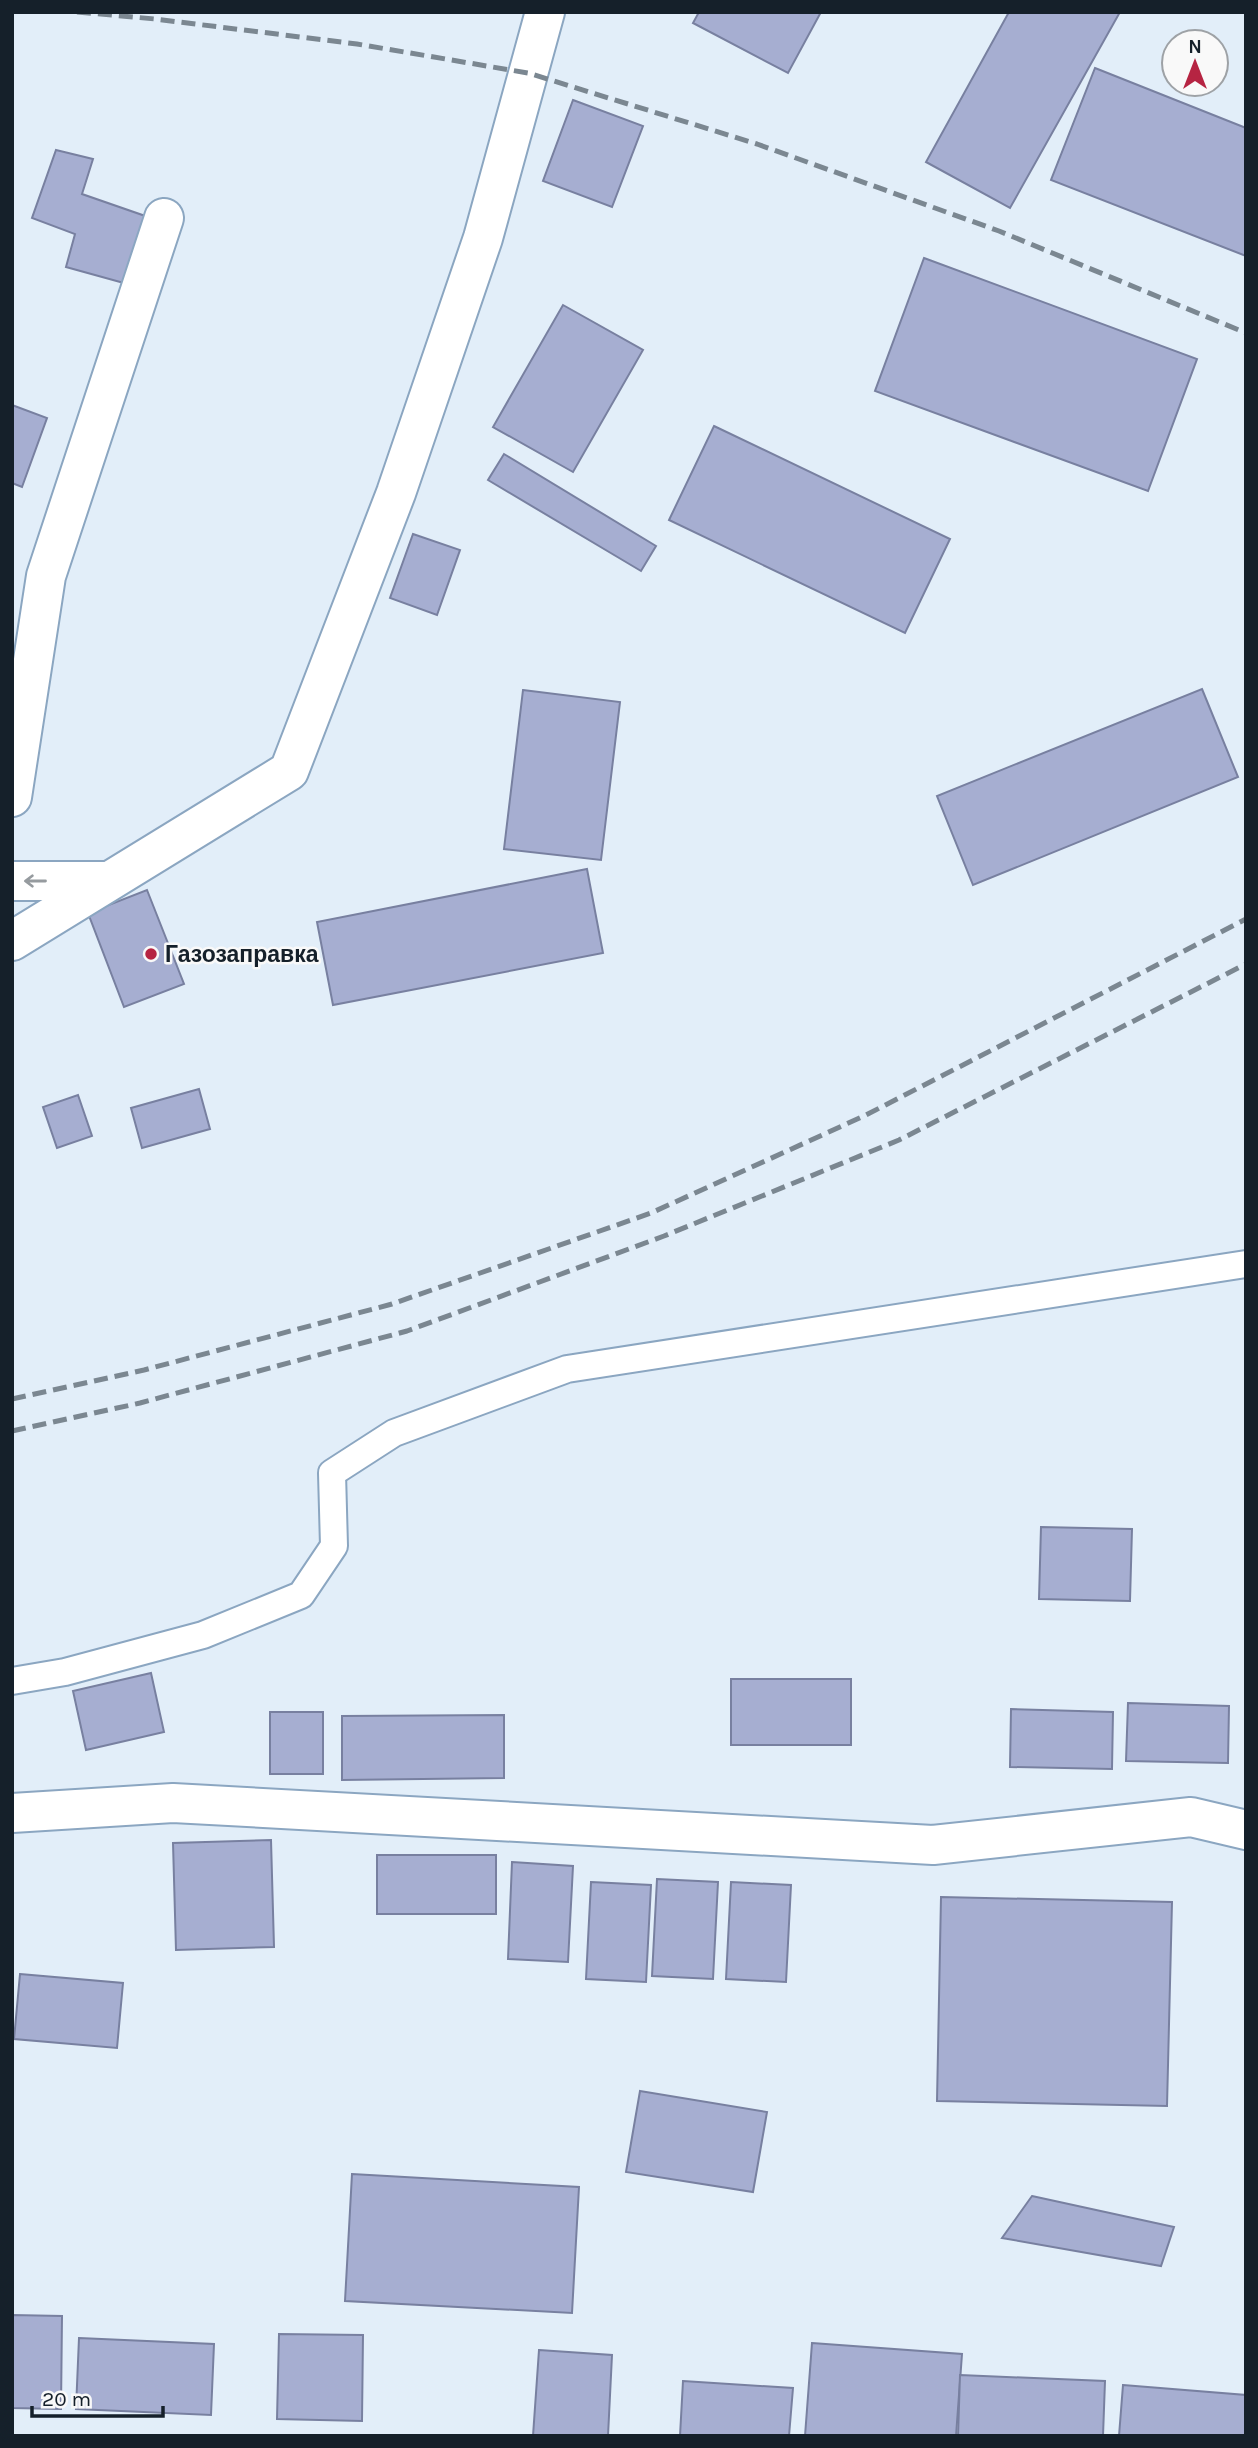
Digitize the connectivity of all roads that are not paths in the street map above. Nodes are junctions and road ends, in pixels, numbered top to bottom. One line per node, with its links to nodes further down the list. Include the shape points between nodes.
1 (545, 12): 5 (street, via 483,237 396,493 289,771)
2 (164, 218): 3 (street, via 46,576)
3 (12, 797)
4 (12, 881): 5 (street, one-way to 4)
5 (106, 881): 6 (street)
6 (12, 941)
7 (1246, 1264): 8 (lane, via 567,1369 394,1433 332,1473 334,1546 301,1595 203,1635 65,1672)
8 (12, 1681)
9 (12, 1813): 10 (street, via 173,1803 933,1845 1191,1817)
10 (1246, 1830)

